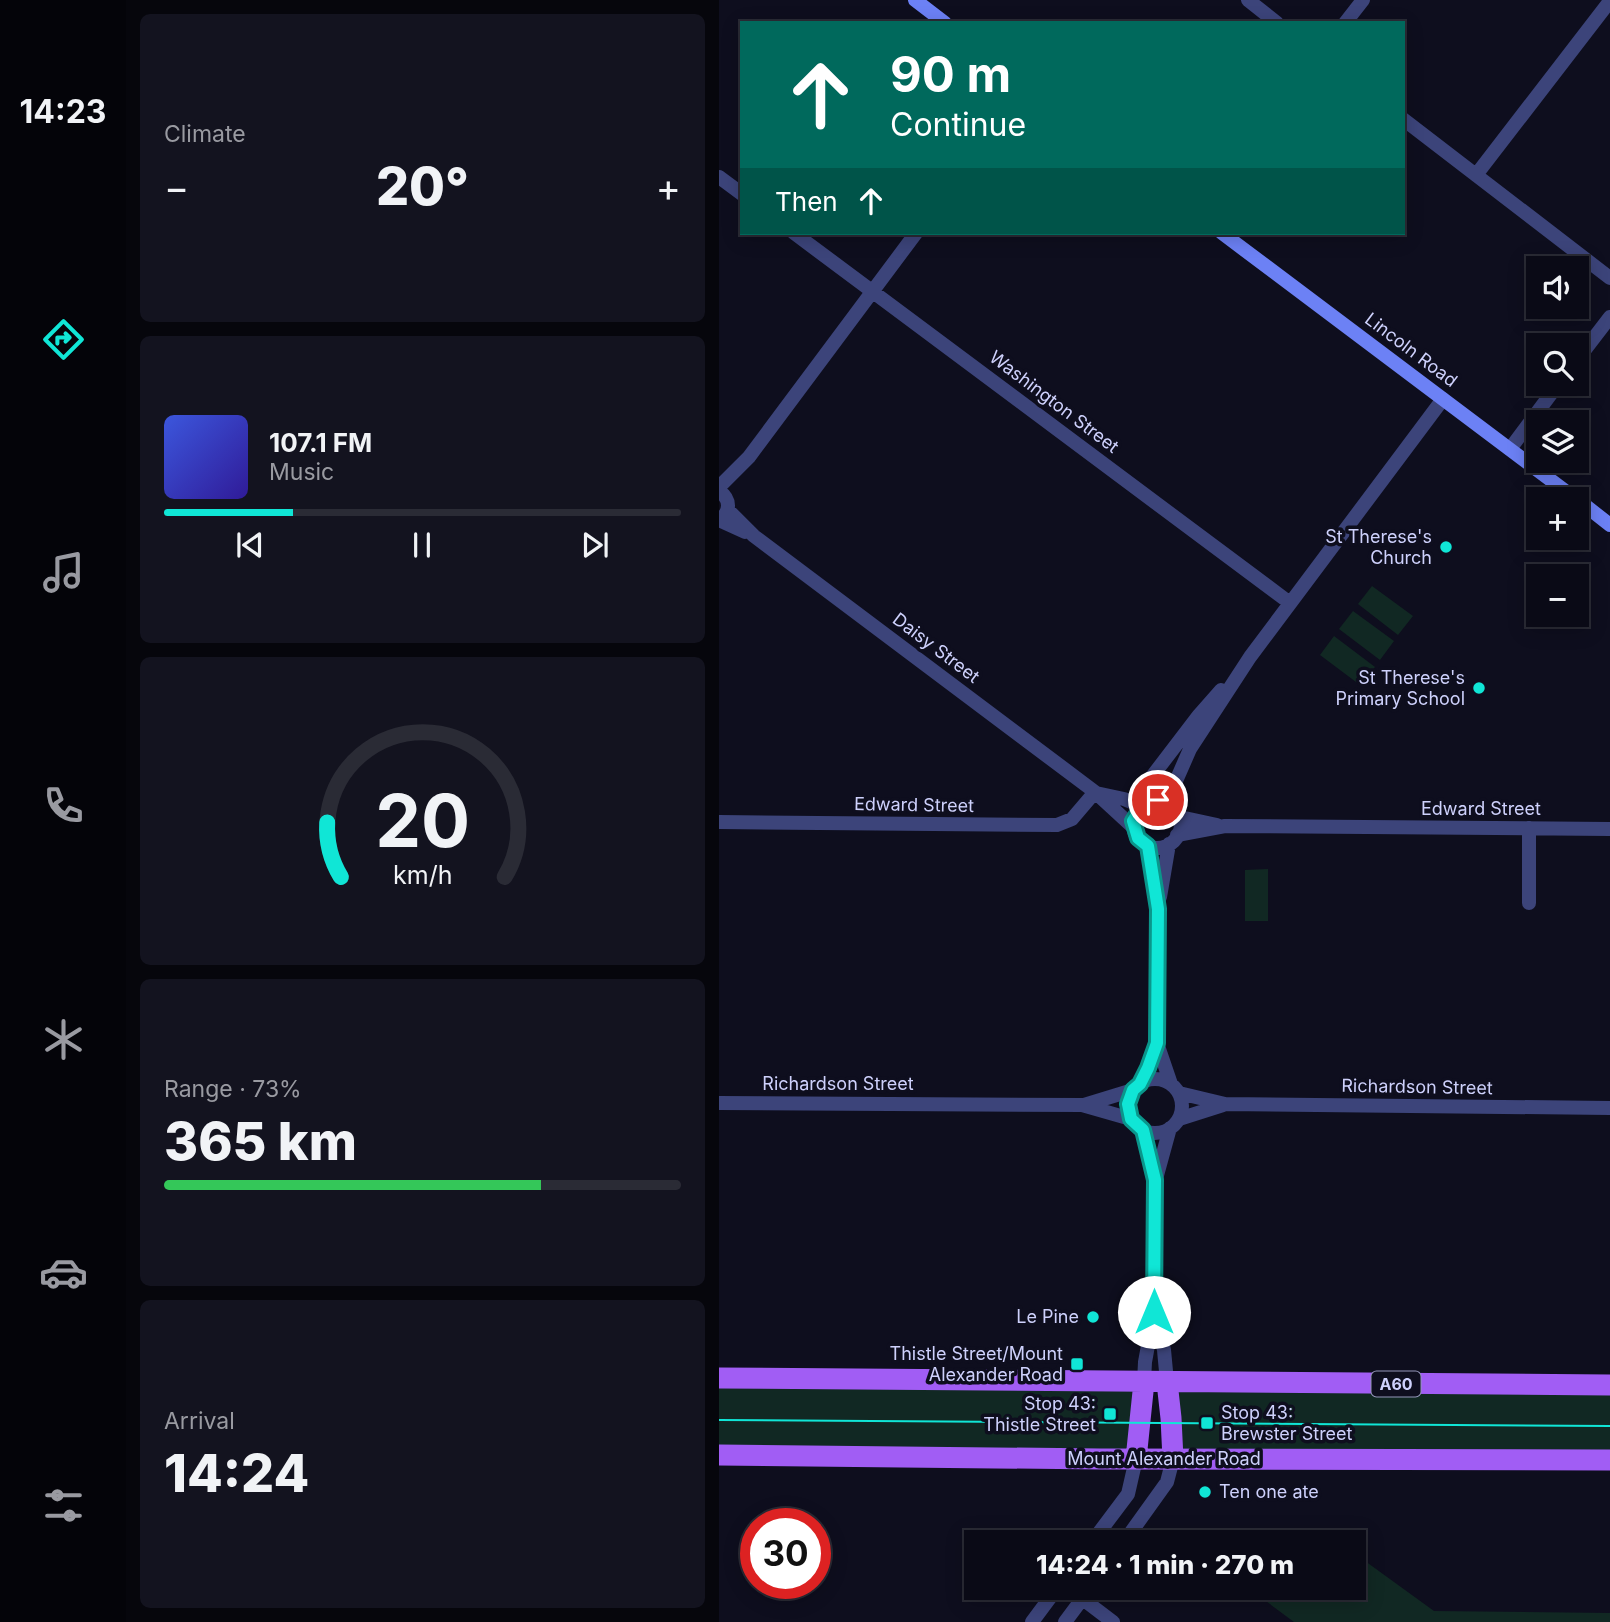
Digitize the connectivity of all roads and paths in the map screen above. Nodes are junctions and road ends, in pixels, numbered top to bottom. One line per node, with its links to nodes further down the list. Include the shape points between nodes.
1 (915, 0): 5 (main road)
2 (1248, 0): 6 (street)
3 (1363, 0): 7 (street)
4 (1610, 1): 9 (street)
5 (942, 21)
6 (1274, 21)
7 (1347, 21)
8 (1405, 121): 9 (street)
9 (1476, 175): 15 (street)
10 (719, 177): 11 (street)
11 (740, 193)
12 (797, 235): 16 (street, Washington Street)
13 (914, 235): 16 (street)
14 (1225, 235): 20 (main road, Lincoln Road)
15 (1610, 278)
16 (872, 291): 23 (street, via 749,457); 26 (street, Washington Street)
17 (1610, 317): 18 (street)
18 (1589, 344)
19 (1549, 396): 21 (street)
20 (1443, 399): 21 (main road, Lincoln Road); 26 (street)
21 (1509, 449): 22 (main road, Lincoln Road)
22 (1560, 487)
23 (722, 501): 28 (street, Daisy Street, via 754,536)
24 (1589, 509): 25 (main road, Lincoln Road)
25 (1610, 525)
26 (1290, 603): 27 (street)
27 (1250, 657): 29 (street, via 1144,787); 30 (street, via 1182,765 1174,793)
28 (1095, 792): 29 (street, Daisy Street); 31 (street, Edward Street, via 1072,819 1057,825); 33 (street, Daisy Street)
29 (1142, 805): 30 (street, via 1165,801); 33 (street)
30 (1178, 814): 32 (street, Edward Street); 36 (street)
31 (719, 822)
32 (1225, 826): 34 (street, Edward Street); 36 (street, Edward Street)
33 (1133, 827): 37 (street)
34 (1529, 828): 35 (street, Edward Street); 38 (street)
35 (1610, 829)
36 (1173, 840): 37 (street, via 1162,847); 39 (street)
37 (1148, 846): 39 (street)
38 (1529, 903)
39 (1158, 909): 40 (street)
40 (1157, 1043): 41 (street); 42 (street)
41 (1136, 1087): 42 (street, via 1155,1079); 45 (street, Richardson Street); 47 (street, via 1128,1104)
42 (1175, 1089): 44 (street, Richardson Street); 48 (street, via 1182,1102)
43 (719, 1103): 45 (street, Richardson Street)
44 (1225, 1104): 46 (street, Richardson Street); 48 (street, Richardson Street)
45 (1082, 1105): 47 (street, Richardson Street)
46 (1610, 1108)
47 (1131, 1119): 49 (street)
48 (1175, 1124): 49 (street, via 1157,1133); 50 (street)
49 (1143, 1130): 50 (street)
50 (1155, 1180): 51 (street)
51 (1154, 1312): 53 (street); 54 (street)
52 (719, 1378): 53 (main road, A60)
53 (1144, 1382): 54 (main road, A60); 57 (main road)
54 (1167, 1382): 55 (main road, A60); 58 (main road)
55 (1610, 1385)
56 (719, 1455): 57 (main road, Mount Alexander Road)
57 (1136, 1459): 58 (main road, Mount Alexander Road); 60 (street, via 1128,1494)
58 (1173, 1459): 59 (main road, Mount Alexander Road); 61 (street, via 1167,1482)
59 (1610, 1460)
60 (1101, 1530)
61 (1133, 1530)
62 (1048, 1600): 65 (street)
63 (1082, 1600): 66 (street)
64 (1093, 1600): 67 (street)
65 (1032, 1622)
66 (1065, 1622)
67 (1113, 1622)

